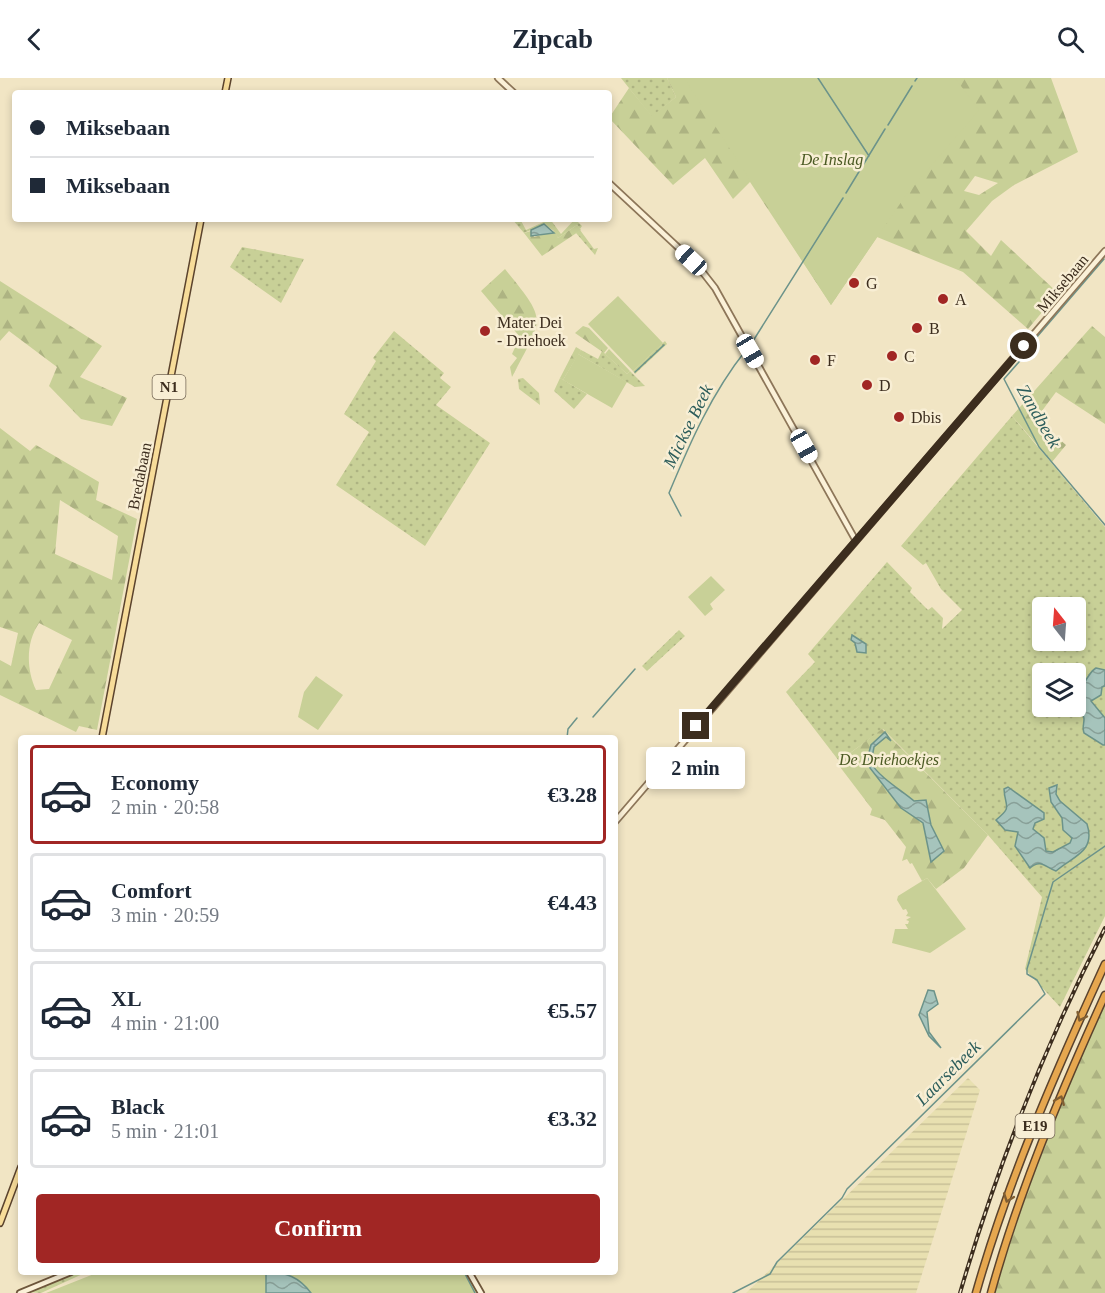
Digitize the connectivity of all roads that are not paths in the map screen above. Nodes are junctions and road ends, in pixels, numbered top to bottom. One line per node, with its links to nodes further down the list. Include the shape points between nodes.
1 (498, 78): 2 (street)
2 (511, 90)
3 (612, 186): 6 (street, via 697,265 715,288)
4 (200, 222): 7 (main road, Bredabaan / N1)
5 (1105, 251): 6 (street, Miksebaan)
6 (856, 541): 8 (street, Miksebaan)
7 (103, 735)
8 (618, 819)
9 (1105, 964): 17 (highway, E19, one-way to 17, via 1031,1135)
10 (1105, 995): 18 (highway, E19, one-way to 10, via 1043,1140)
11 (18, 1175): 12 (main road)
12 (0, 1224)
13 (64, 1275): 15 (street)
14 (471, 1275): 16 (street)
15 (20, 1293)
16 (481, 1293)
17 (976, 1293)
18 (991, 1293)

